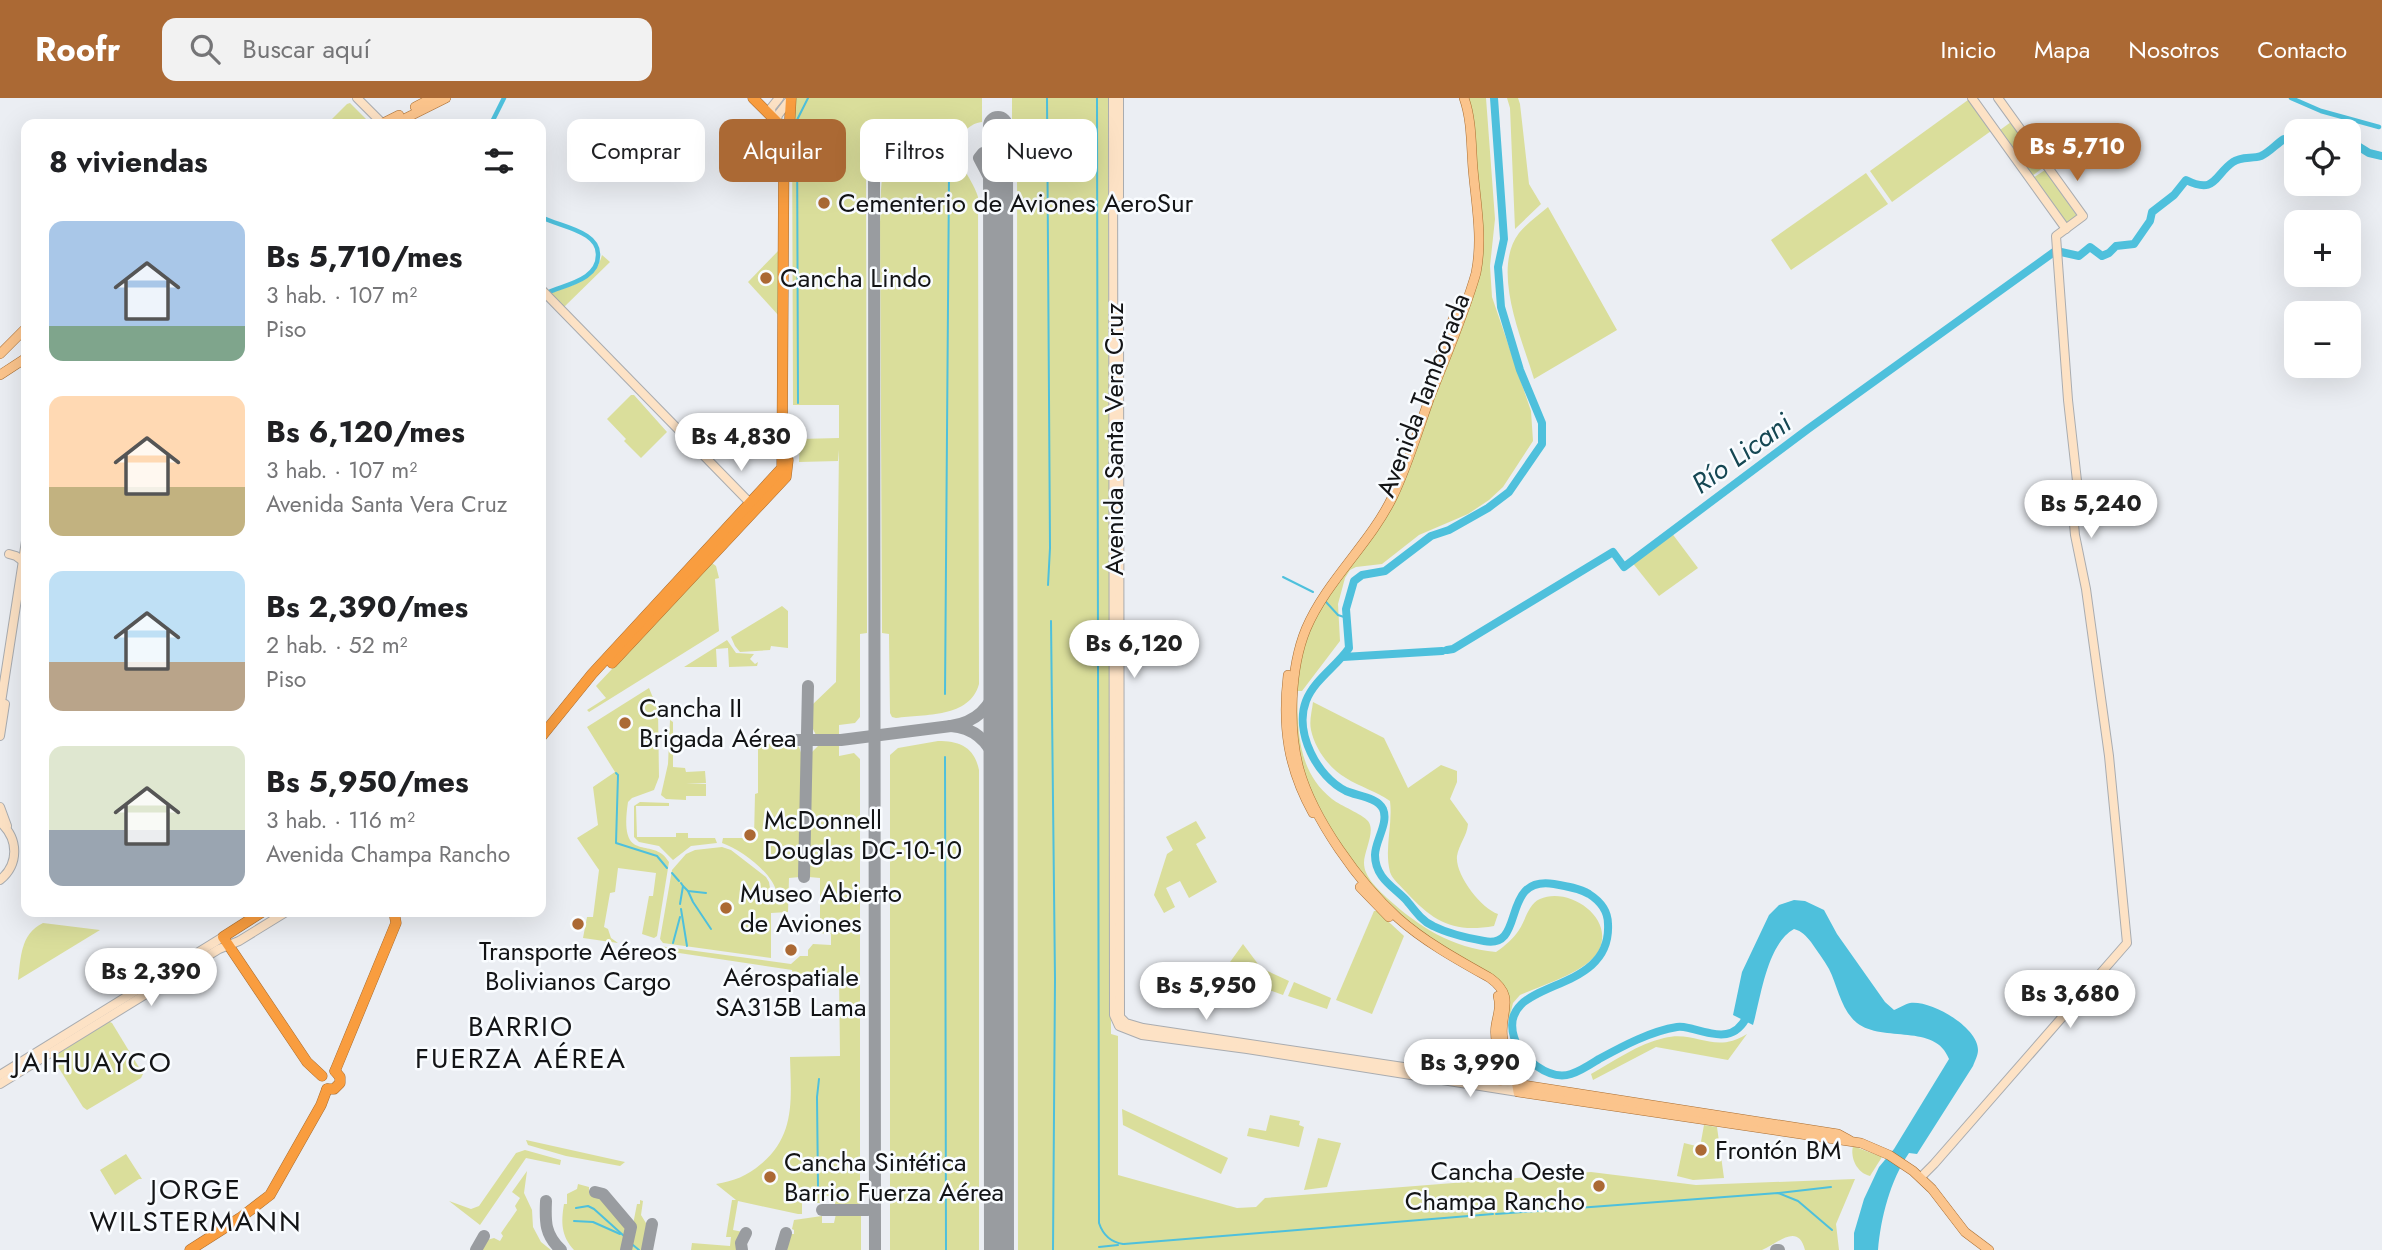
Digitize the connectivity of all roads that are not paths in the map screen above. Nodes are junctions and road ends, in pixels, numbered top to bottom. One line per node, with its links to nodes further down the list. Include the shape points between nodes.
1 (351, 98): 15 (main road)
2 (357, 98): 16 (main road)
3 (432, 98): 17 (main road)
4 (446, 98): 18 (main road)
5 (753, 98): 19 (highway)
6 (761, 98): 19 (highway)
7 (779, 98): 19 (main road)
8 (791, 98): 19 (highway); 19 (main road)
9 (1113, 98): 46 (main road, Avenida Santa Vera Cruz, via 1114,1015 1119,1026)
10 (1119, 98): 46 (main road, Avenida Santa Vera Cruz, via 1119,1007)
11 (1459, 98): 47 (main road, Avenida Tamborada, via 1474,234 1471,267 1388,494 1316,598 1298,633 1287,688 1287,733 1300,791 1350,875 1415,939 1496,991 1500,1003 1496,1041)
12 (1464, 98): 53 (main road, Avenida Tamborada, via 1480,233 1476,273 1392,499 1321,601 1305,632 1295,671 1294,729 1303,782 1358,876 1409,928 1499,986 1506,1003 1503,1039)
13 (1972, 98): 21 (main road)
14 (1998, 98): 21 (main road, via 2083,216)
15 (371, 119)
16 (377, 119)
17 (392, 119)
18 (404, 119)
19 (779, 119)
20 (780, 182): 29 (highway, via 786,477)
21 (2066, 229): 55 (main road, via 2056,236 2079,494 2073,513 2109,756 2127,943)
22 (546, 294): 28 (main road)
23 (546, 301): 28 (main road)
24 (21, 333): 25 (main road)
25 (0, 354)
26 (21, 361): 27 (main road)
27 (1, 374)
28 (674, 429): 29 (main road)
29 (754, 506): 35 (highway, via 592,674); 37 (highway)
30 (9, 554): 31 (main road)
31 (21, 560)
32 (21, 580): 34 (main road)
33 (21, 607): 36 (main road)
34 (0, 709)
35 (546, 731)
36 (0, 736)
37 (546, 740)
38 (0, 807): 40 (main road)
39 (0, 822): 40 (main road)
40 (8, 829): 41 (main road, via 15,857)
41 (0, 880)
42 (256, 917): 45 (highway)
43 (276, 917): 45 (main road)
44 (395, 917): 48 (highway)
45 (226, 941): 49 (main road); 50 (highway, via 307,1062); 52 (main road)
46 (1125, 1026): 51 (main road); 53 (main road, via 1142,1035)
47 (1508, 1071): 51 (main road); 53 (main road, Avenida Tamborada)
48 (335, 1072): 50 (highway); 54 (highway, via 340,1083)
49 (0, 1075)
50 (322, 1076): 54 (highway)
51 (1500, 1082): 53 (main road)
52 (0, 1084)
53 (1517, 1085): 55 (main road, via 1851,1141 1889,1155)
54 (327, 1089): 56 (highway, via 270,1195)
55 (1921, 1177): 57 (main road, via 1957,1224)
56 (190, 1250)
57 (1989, 1250)

